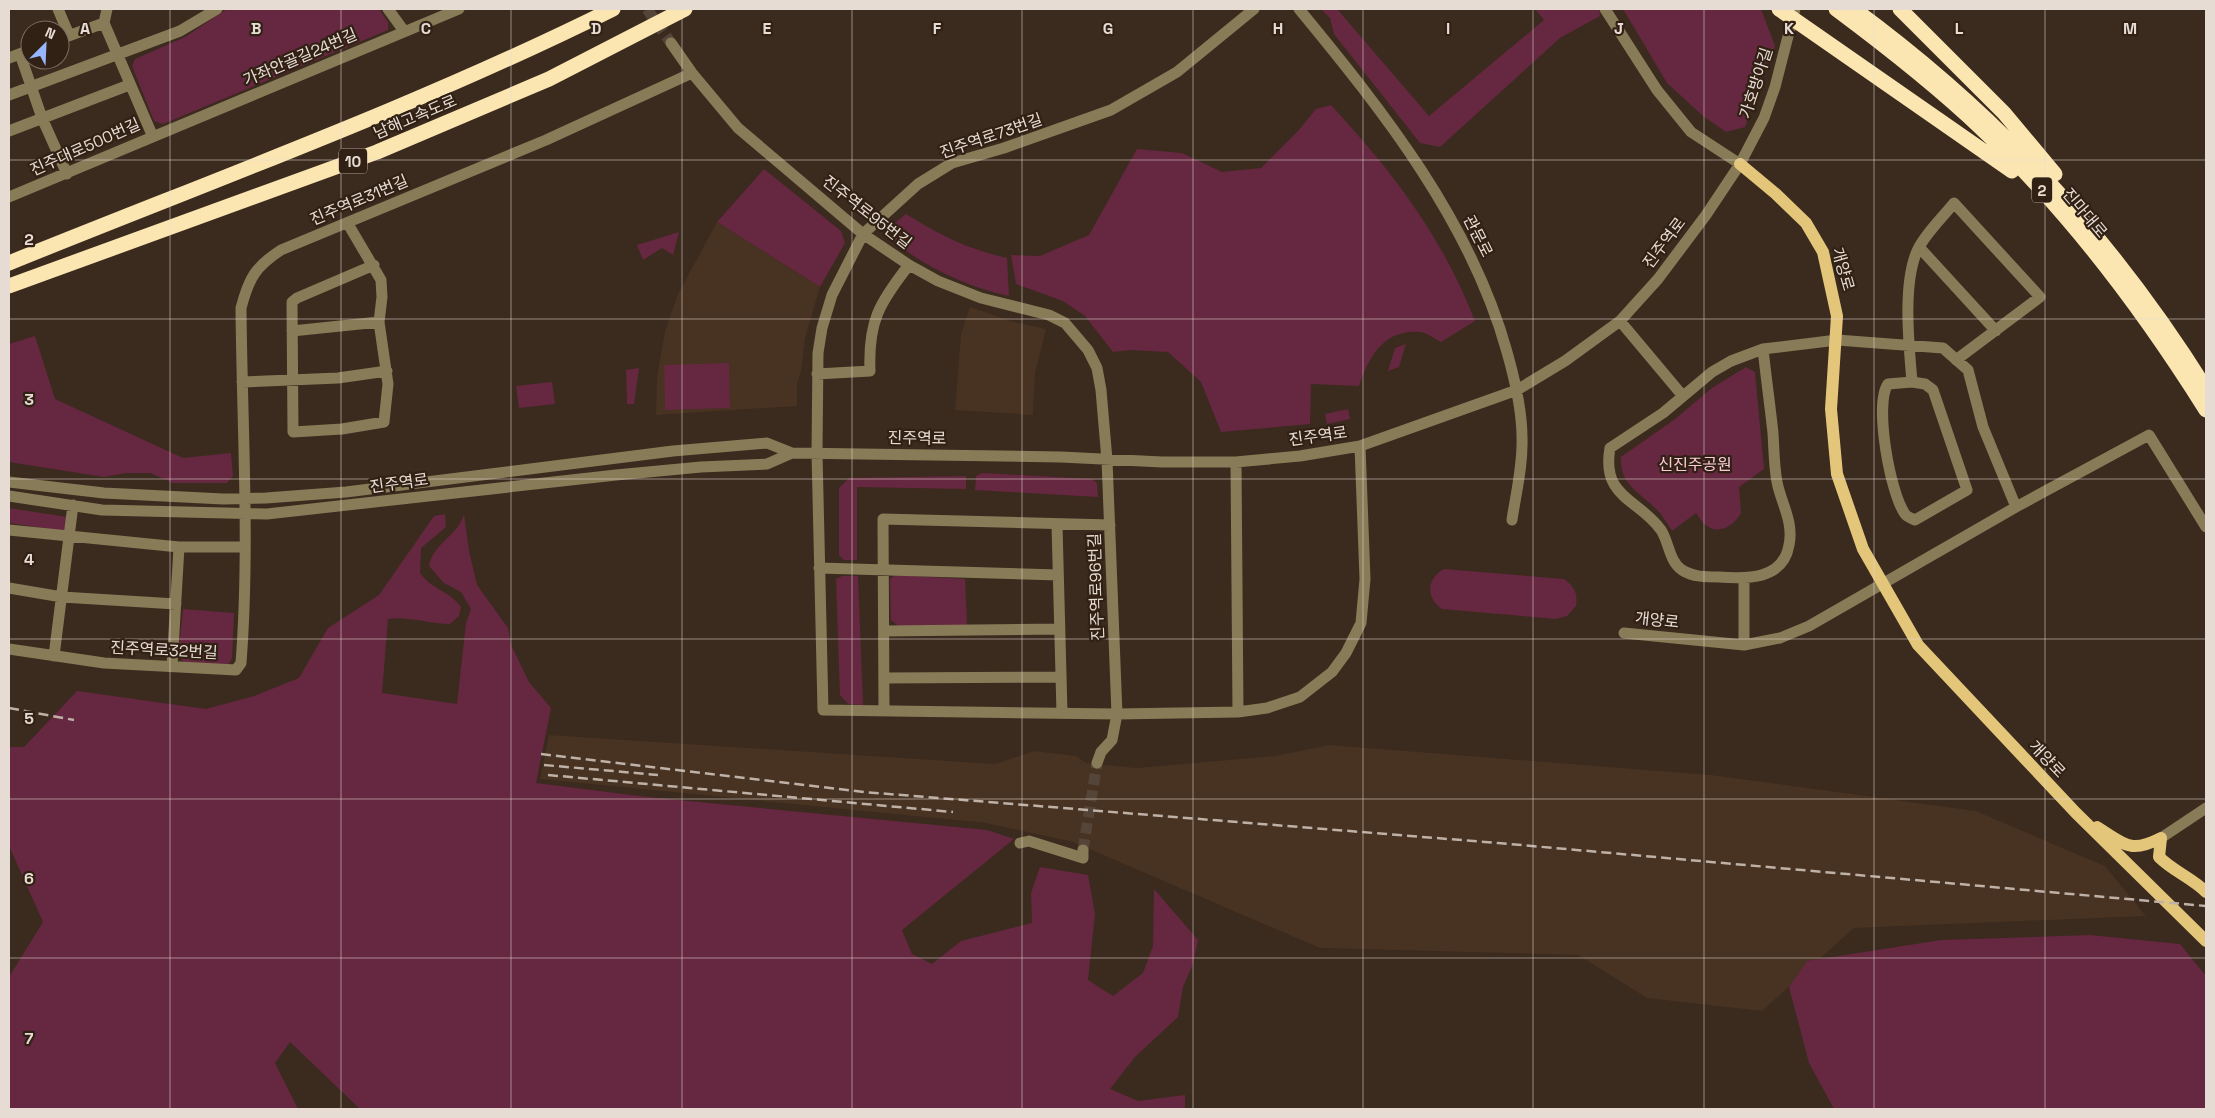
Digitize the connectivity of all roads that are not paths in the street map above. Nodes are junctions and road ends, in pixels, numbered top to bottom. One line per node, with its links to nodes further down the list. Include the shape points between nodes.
1 (107, 9): 14 (street)
2 (217, 9): 18 (street, via 180,31)
3 (388, 9): 15 (street)
4 (459, 9): 15 (street, 가좌안골길24번길)
5 (613, 9): 34 (highway, 남해고속도로 / 10, via 538,46 373,116)
6 (685, 9): 38 (highway, 남해고속도로 / 10, via 549,79 377,152)
7 (1254, 9): 32 (street, 진주역로73번길, via 1177,72 1111,110 952,163 918,184)
8 (1299, 9): 53 (street, 관문로, via 1388,122 1454,223 1501,330)
9 (1605, 9): 27 (street, 개양로, via 1657,90 1690,132)
10 (1836, 9): 37 (highway, 진마대로 / 2, via 1930,82 1984,130 2047,195)
11 (1854, 9): 31 (highway, 진마대로 / 2, via 1938,73 1992,122)
12 (1900, 9): 31 (highway, via 2004,113 2079,203)
13 (1788, 12): 27 (street, 가호방아길, via 1770,102); 37 (highway, via 2007,166 2094,263)
14 (104, 22): 16 (street); 18 (street, 진주대로500번길)
15 (404, 31): 26 (street, 가좌안골길24번길)
16 (70, 35)
17 (671, 43): 20 (street, 진주역로95번길)
18 (118, 56): 21 (street, 진주대로500번길); 22 (street)
19 (29, 70): 22 (street)
20 (692, 73): 30 (street, 진주역로31번길, via 546,140); 32 (street, 진주역로95번길, via 738,128)
21 (129, 85): 24 (street); 26 (street, 진주대로500번길)
22 (32, 86): 23 (street); 24 (street)
23 (9, 95)
24 (42, 118): 25 (street); 28 (street)
25 (9, 131)
26 (153, 137): 28 (street, 진주대로500번길)
27 (1740, 164): 39 (street, 진주역로, via 1658,279); 43 (main road, 개양로, via 1806,223 1823,252 1835,301)
28 (67, 174): 29 (street, 진주대로500번길)
29 (9, 197)
30 (348, 224): 35 (street); 50 (street, 진주역로31번길, via 281,250 256,270 247,284 241,308)
31 (2089, 227): 52 (highway, 진마대로 / 2, via 2154,309)
32 (863, 234): 36 (street, 진주역로95번길); 48 (street, 진주역로73번길, via 832,295 822,328)
33 (1919, 247): 42 (street); 42 (street, via 1954,204 2040,297); 44 (street, via 1910,270)
34 (9, 263)
35 (374, 265): 40 (street, via 381,280); 41 (street, via 292,302)
36 (909, 265): 48 (street, via 888,292 875,319 869,344 870,371); 59 (street, 진주역로95번길, via 938,281 982,298 1049,315 1065,323 1088,350 1097,368)
37 (2110, 271): 55 (highway, 진마대로 / 2)
38 (9, 286)
39 (1620, 321): 53 (street, 진주역로, via 1565,361); 54 (street)
40 (379, 322): 41 (street); 47 (street)
41 (292, 331): 49 (street)
42 (1996, 331): 46 (street)
43 (1837, 340): 44 (street); 45 (street); 79 (main road, 개양로, via 1832,368 1831,409 1837,474 1863,549)
44 (1909, 345): 46 (street, via 1943,348); 51 (street)
45 (1763, 350): 54 (street, via 1731,361); 78 (street, via 1777,483 1789,518 1790,538 1779,566 1768,574)
46 (1956, 360): 65 (street, via 1968,370 1982,428)
47 (387, 371): 49 (street); 49 (street, via 384,422 342,429 293,432)
48 (817, 374): 57 (street, 진주역로73번길)
49 (292, 381): 50 (street)
50 (242, 382): 63 (street, 진주역로31번길)
51 (1912, 382): 51 (street, via 1925,384 1933,390 1967,490 1915,520 1906,516 1898,500 1884,438 1883,390 1888,384)
52 (2206, 388)
53 (1517, 390): 56 (street, 진주역로); 67 (street, 관문로, via 1522,460)
54 (1682, 395): 78 (street, via 1663,413 1610,448 1613,483 1621,496 1662,531 1666,547 1680,568 1694,576)
55 (2206, 410)
56 (1360, 446): 60 (street, 진주역로); 94 (street, via 1365,579 1361,623 1332,672 1300,697 1267,708)
57 (817, 453): 58 (street, 진주역로); 59 (street, 진주역로); 75 (street, 진주역로73번길)
58 (792, 454): 63 (street, 진주역로, via 767,444 673,451 346,492); 66 (street, 진주역로, via 767,464 644,472)
59 (1108, 460): 60 (street, 진주역로); 69 (street, 진주역로96번길)
60 (1236, 462): 94 (street)
61 (9, 482): 63 (street, 진주역로, via 104,492)
62 (9, 496): 64 (street, 진주역로)
63 (246, 499): 66 (street, 진주역로32번길)
64 (73, 506): 66 (street, 진주역로); 72 (street)
65 (2016, 507): 70 (street, via 2149,435); 79 (street)
66 (246, 516): 74 (street, 진주역로32번길)
67 (1512, 520)
68 (1057, 525): 69 (street); 76 (street, via 883,519); 77 (street)
69 (1110, 525): 95 (street, 진주역로96번길)
70 (2206, 528)
71 (9, 530): 72 (street)
72 (70, 536): 73 (street); 81 (street)
73 (179, 547): 74 (street); 82 (street)
74 (245, 547): 89 (street, 진주역로32번길, via 246,604 241,663 236,670)
75 (819, 568): 76 (street); 92 (street, 진주역로73번길, via 822,710)
76 (883, 570): 77 (street); 84 (street)
77 (1058, 575): 83 (street)
78 (1744, 579): 86 (street)
79 (1883, 585): 86 (street, 개양로, via 1809,626 1780,638); 98 (main road, 개양로, via 1918,644)
80 (9, 588): 81 (street)
81 (62, 596): 82 (street); 88 (street)
82 (176, 604): 89 (street)
83 (1060, 629): 84 (street); 90 (street)
84 (884, 631): 91 (street)
85 (1624, 633): 86 (street, 개양로)
86 (1744, 645)
87 (9, 648): 88 (street, 진주역로32번길)
88 (54, 656): 89 (street, 진주역로32번길, via 104,663)
89 (172, 666)
90 (1061, 677): 91 (street); 93 (street)
91 (884, 678): 92 (street)
92 (884, 711): 93 (street)
93 (1062, 712): 95 (street)
94 (1238, 712): 95 (street)
95 (1117, 714): 96 (street, 진주역로96번길, via 1112,740)
96 (1096, 763)
97 (2206, 808): 99 (street)
98 (2076, 813): 101 (main road); 105 (main road, 개양로)
99 (2161, 838): 101 (main road, via 2144,847); 103 (main road, via 2159,857)
100 (1020, 843): 102 (street, via 1029,841 1082,858)
101 (2133, 848): 103 (main road)
102 (1083, 850)
103 (2168, 866): 104 (main road, via 2198,883)
104 (2206, 892)
105 (2206, 941)

